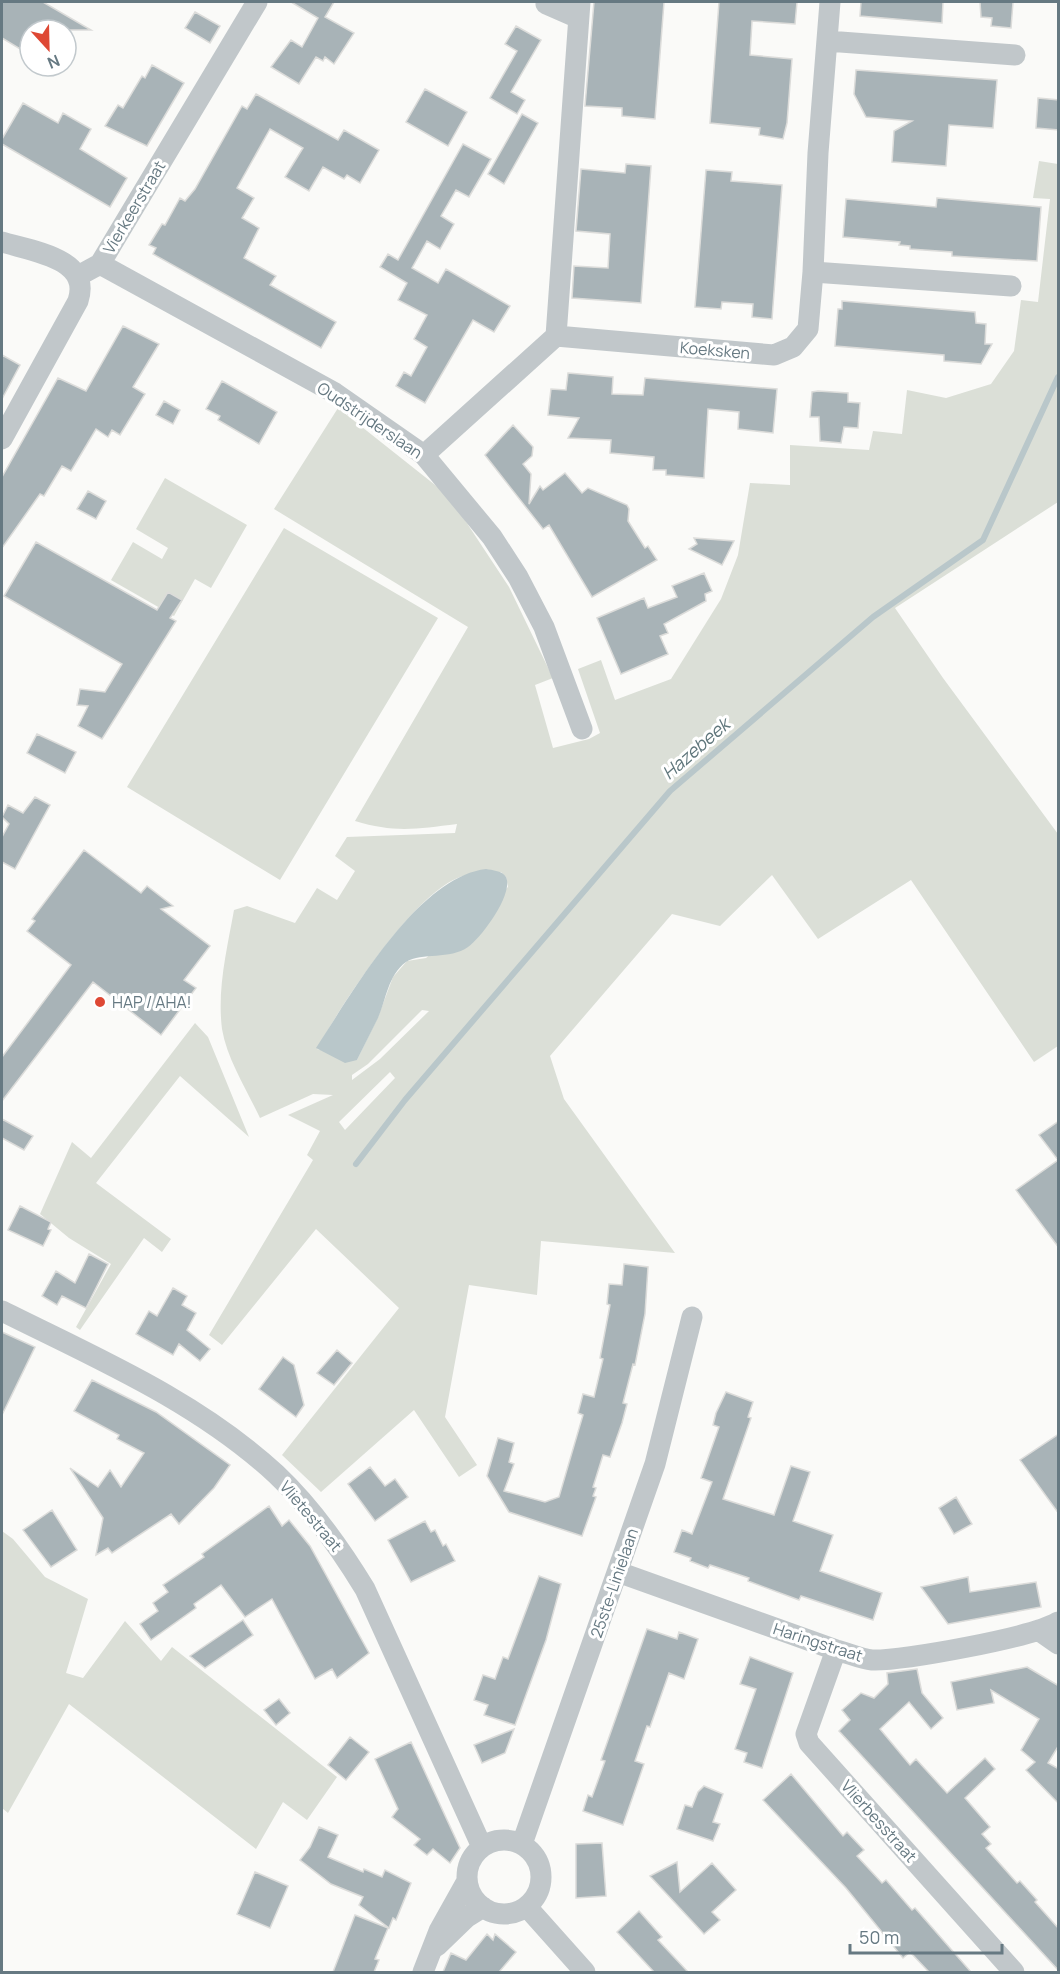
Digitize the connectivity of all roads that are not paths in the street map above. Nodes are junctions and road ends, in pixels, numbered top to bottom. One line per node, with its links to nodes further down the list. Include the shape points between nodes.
1 (257, 2): 8 (street, Vierkeerstraat)
2 (830, 2): 5 (street, Koeksken)
3 (546, 4): 4 (street)
4 (579, 10): 12 (street)
5 (827, 42): 6 (street); 9 (street, Koeksken)
6 (1015, 55)
7 (2, 242): 10 (street, via 64,262)
8 (100, 264): 10 (street, Vierkeerstraat); 14 (street, Oudstrijderslaan, via 334,393)
9 (813, 272): 11 (street); 12 (street, Koeksken, via 808,329 793,347 774,355)
10 (78, 276): 13 (street, via 82,290 78,301)
11 (1011, 286)
12 (556, 336): 14 (street)
13 (2, 439)
14 (424, 455): 15 (street, Oudstrijderslaan, via 492,537 518,577 544,627)
15 (582, 729)
16 (2, 1311): 24 (street, Vlietestraat, via 162,1392 227,1435 276,1474 309,1510 365,1589)
17 (692, 1317): 18 (street, 25ste-Linielaan, via 655,1464)
18 (618, 1572): 22 (street, Haringstraat); 23 (street, 25ste-Linielaan)
19 (1059, 1622): 20 (street, Haringstraat)
20 (1038, 1630): 21 (street); 22 (street, Haringstraat, via 908,1657 871,1660)
21 (1059, 1644)
22 (836, 1650): 31 (street, Vlierbesstraat, via 806,1734 809,1743)
23 (522, 1844): 24 (street, via 501,1840); 26 (street, via 531,1852 542,1874 535,1898)
24 (482, 1847): 25 (street, via 470,1862)
25 (467, 1881): 27 (street); 28 (street, via 438,1931)
26 (527, 1907): 27 (street, via 504,1915); 30 (street)
27 (483, 1908): 28 (street, via 467,1917)
28 (433, 1950): 29 (street)
29 (423, 1972)
30 (585, 1972)
31 (1014, 1972)

